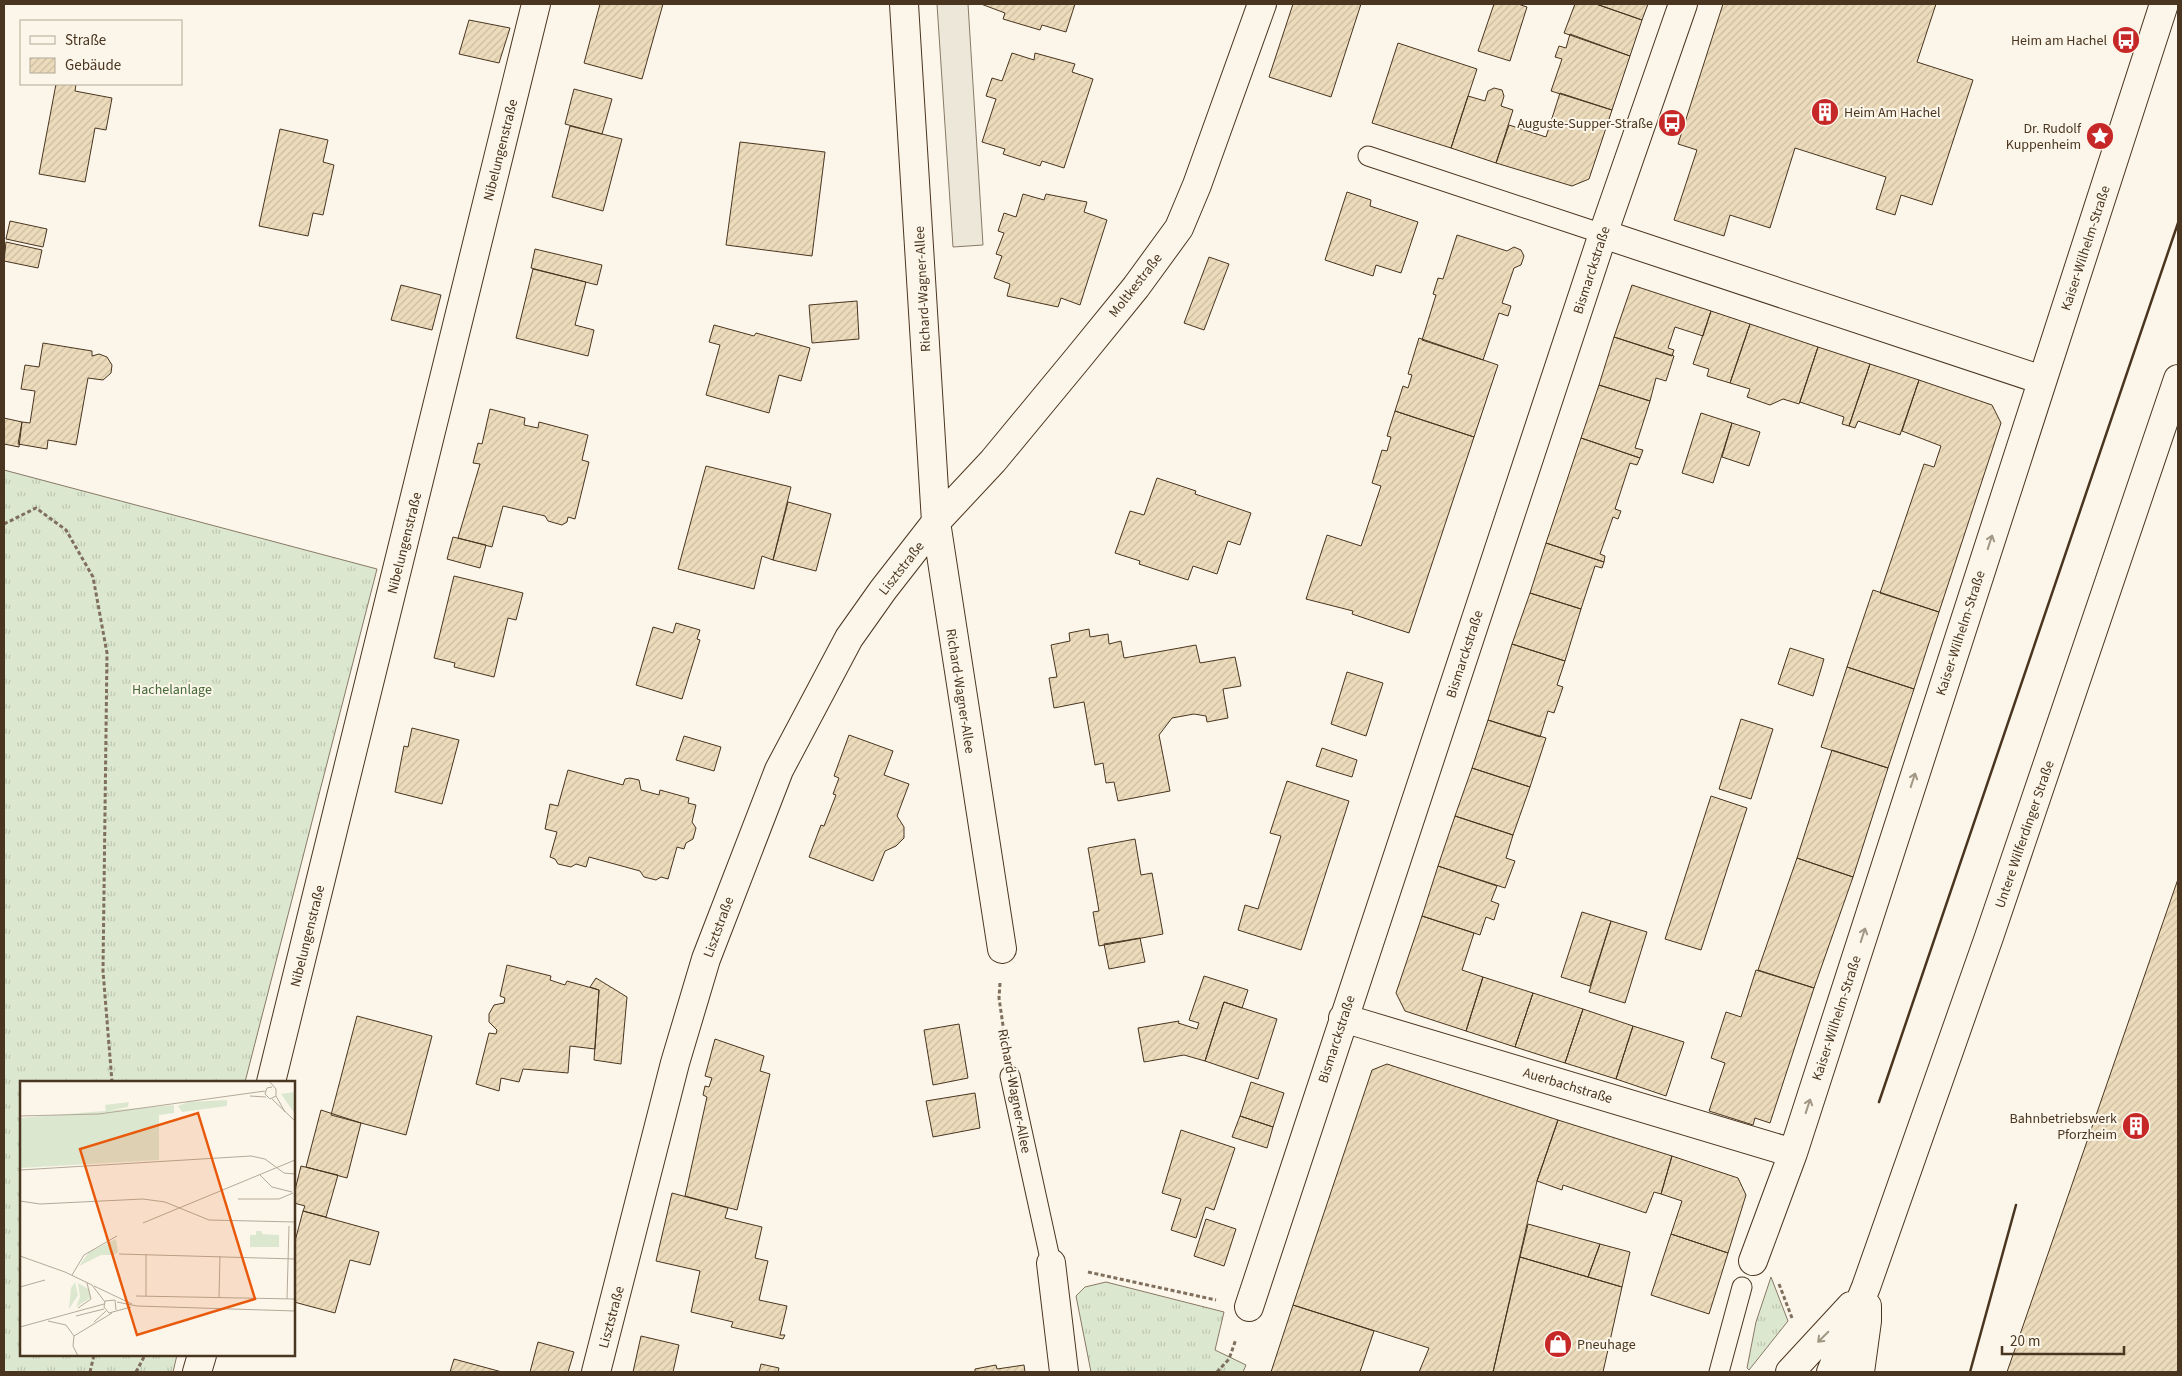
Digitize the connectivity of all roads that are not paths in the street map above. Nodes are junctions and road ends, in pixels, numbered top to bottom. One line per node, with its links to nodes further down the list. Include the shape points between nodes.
1 (536, 4): 14 (street, Nibelungenstraße)
2 (904, 4): 10 (street, Richard-Wagner-Allee)
3 (1262, 4): 10 (street, Moltkestraße, via 1179,228 1136,287 993,461)
4 (1683, 4): 7 (street, Bismarckstraße)
5 (2164, 4): 9 (street, Kaiser-Wilhelm-Straße)
6 (1368, 156): 7 (lane)
7 (1603, 234): 9 (street); 12 (street, Bismarckstraße)
8 (2178, 379): 19 (street, Untere Wilferdinger Straße, via 1986,947)
9 (2042, 380): 15 (street, Kaiser-Wilhelm-Straße, one-way to 9)
10 (936, 522): 11 (street, Richard-Wagner-Allee); 24 (street, Lisztstraße, via 849,638 778,770 703,968 675,1063)
11 (1002, 949)
12 (1343, 1018): 15 (street, Auerbachstraße); 20 (street, Bismarckstraße)
13 (1010, 1076): 17 (lane, Richard-Wagner-Allee)
14 (272, 1081)
15 (1793, 1153): 16 (street, Kaiser-Wilhelm-Straße)
16 (1754, 1254)
17 (1050, 1264): 25 (street, Richard-Wagner-Allee)
18 (1742, 1287): 26 (lane)
19 (1866, 1287): 22 (street, one-way to 22, via 1835,1326); 27 (street, Untere Wilferdinger Straße); 28 (street, Untere Wilferdinger Straße, via 1867,1321)
20 (1249, 1307)
21 (202, 1356): 23 (street)
22 (1798, 1363)
23 (197, 1372)
24 (596, 1372)
25 (1064, 1372)
26 (1719, 1372)
27 (1831, 1372)
28 (1860, 1372)

